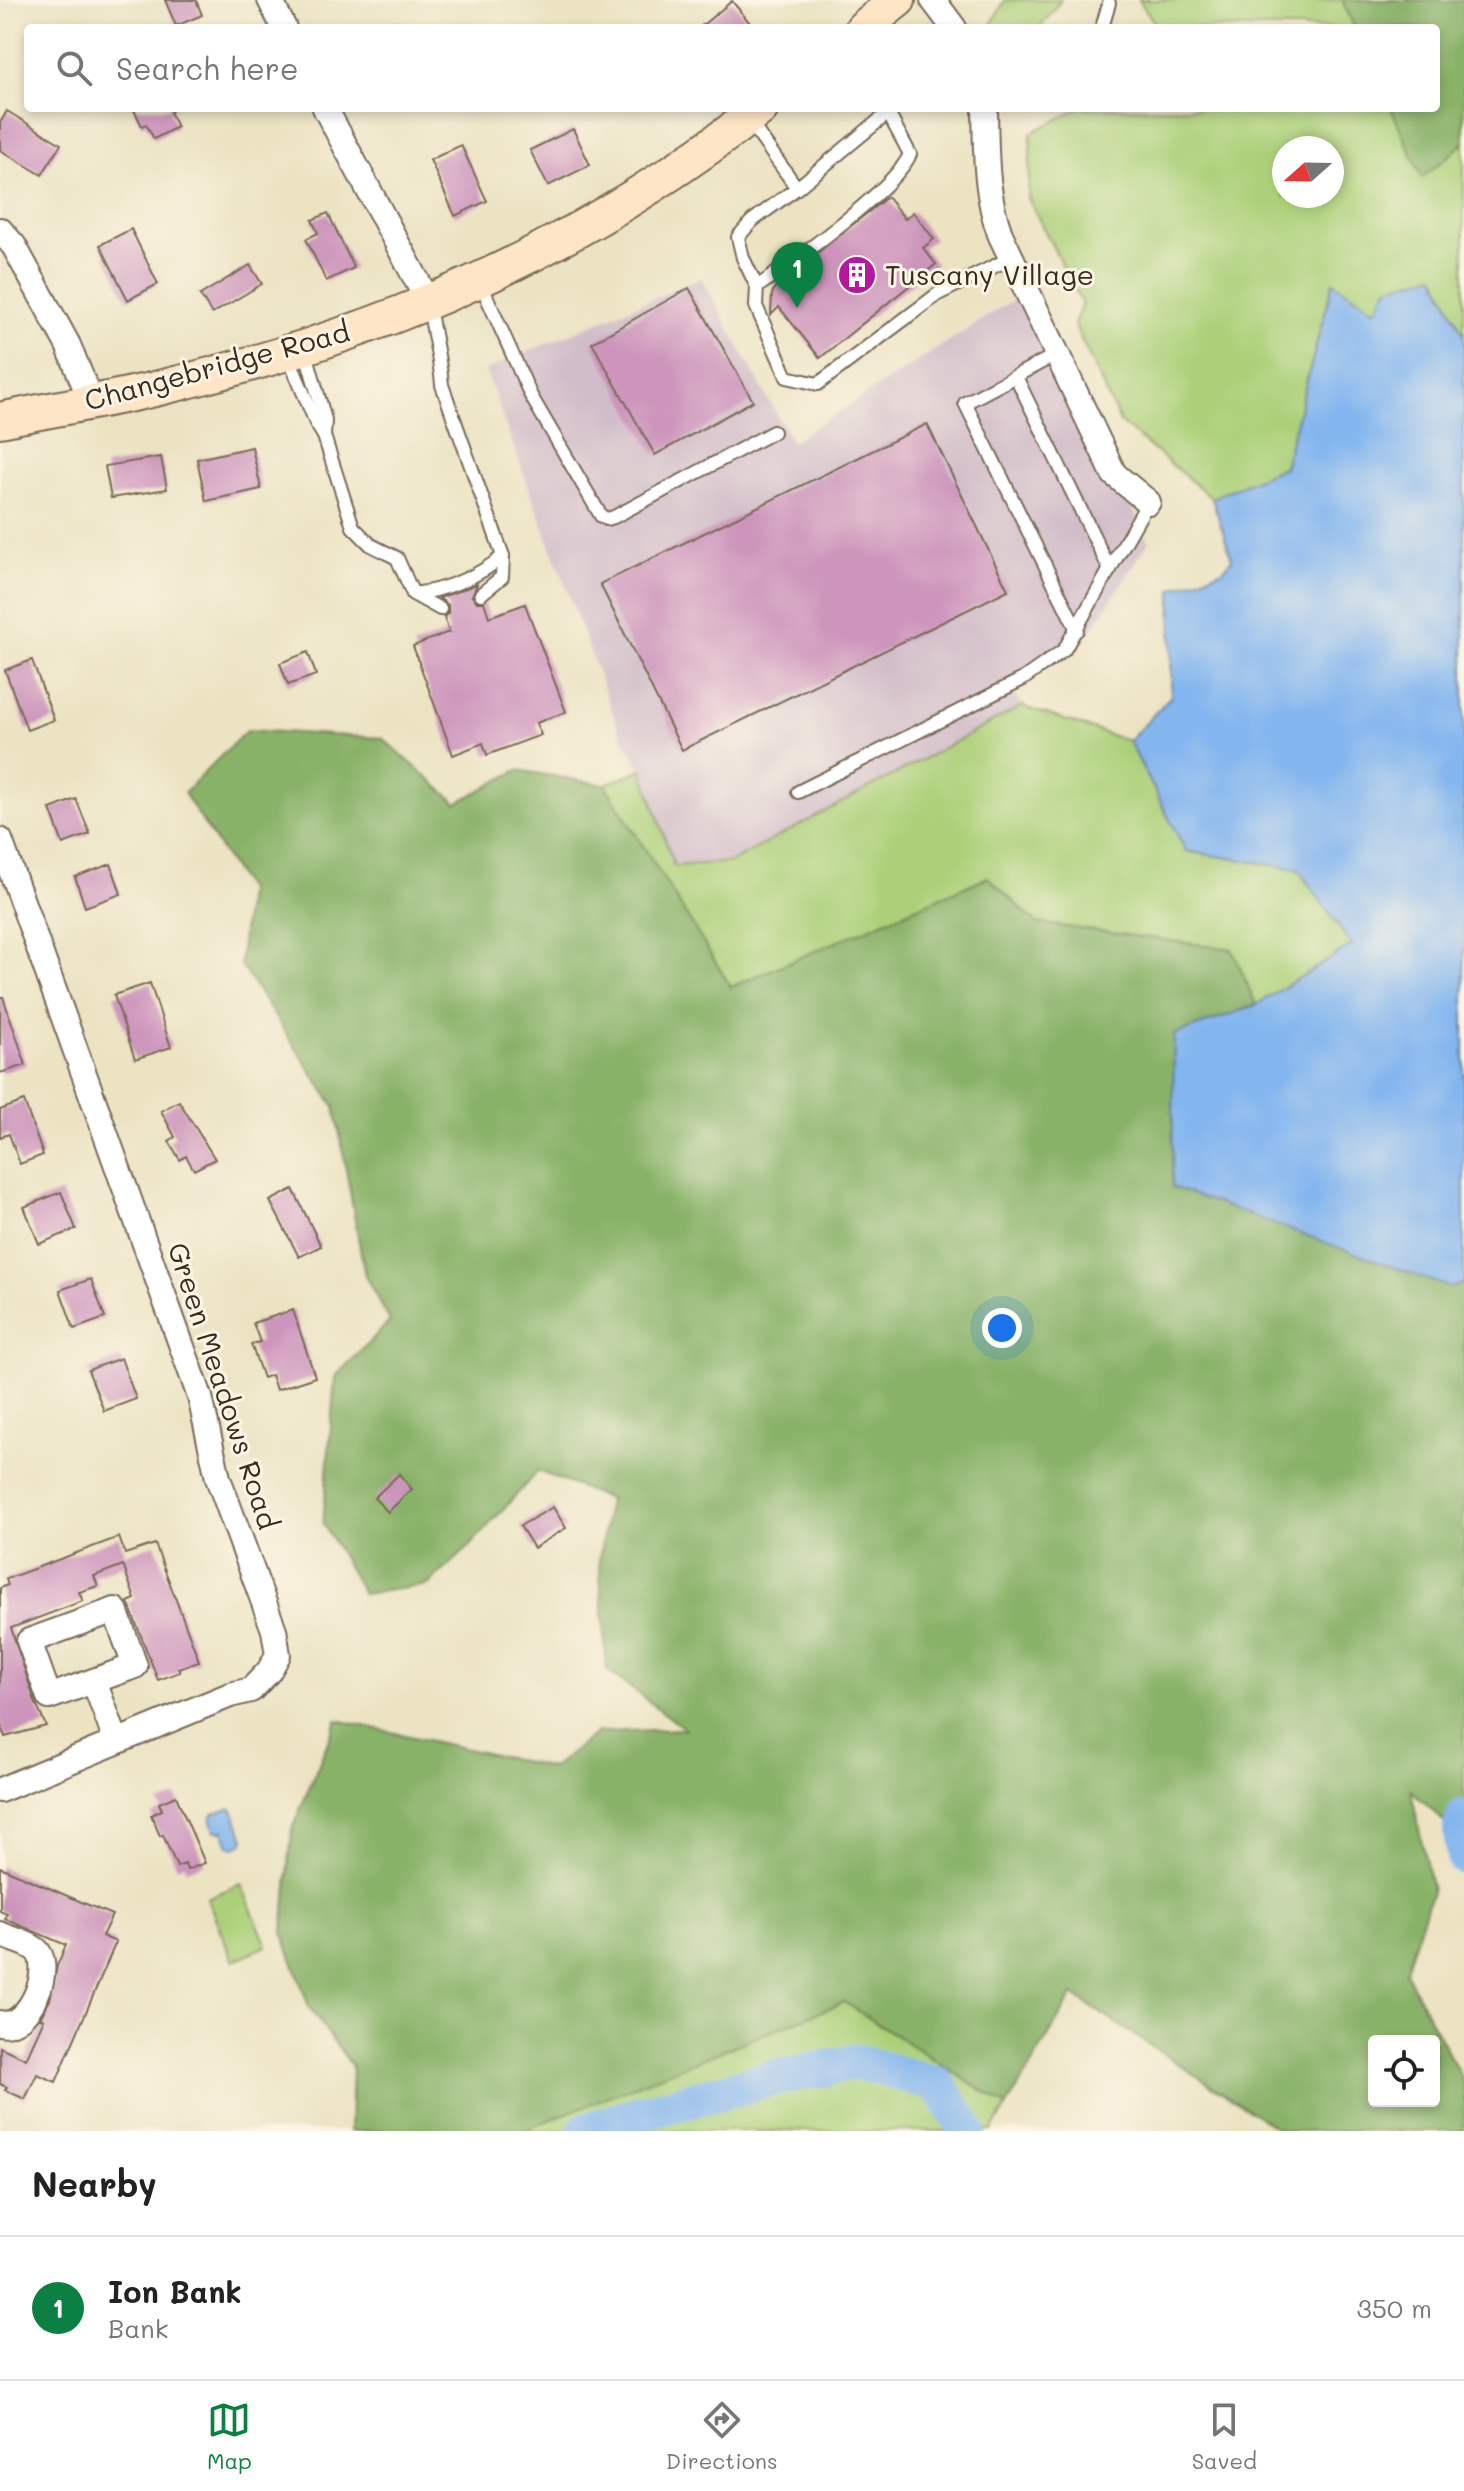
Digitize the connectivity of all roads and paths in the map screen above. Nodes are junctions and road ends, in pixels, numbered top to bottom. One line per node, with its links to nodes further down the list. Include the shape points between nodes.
1 (270, 0): 5 (street)
2 (898, 0): 6 (main road)
3 (933, 0): 7 (street)
4 (1109, 3): 8 (lane)
5 (282, 24)
6 (868, 24)
7 (951, 24)
8 (1103, 24)
9 (327, 112): 17 (street)
10 (985, 112): 14 (street, via 990,207)
11 (754, 113): 12 (lane); 15 (main road, Changebridge Road, via 635,198)
12 (797, 188): 16 (lane, via 738,237); 16 (lane, via 888,113 910,154 883,189)
13 (0, 230): 21 (street, via 68,345)
14 (1011, 258): 16 (lane, via 938,294 818,384 787,377 756,306); 19 (street)
15 (480, 282): 17 (main road, Changebridge Road); 23 (lane, via 531,396 601,516 614,517)
16 (757, 287)
17 (429, 303): 18 (main road, Changebridge Road); 26 (lane, via 442,385)
18 (296, 350): 21 (main road, Changebridge Road); 24 (lane); 24 (lane, via 325,420)
19 (1057, 354): 20 (lane); 25 (street, via 1114,474)
20 (1016, 377): 27 (lane); 31 (lane, via 965,403)
21 (91, 401): 22 (main road, Changebridge Road)
22 (0, 420)
23 (773, 432)
24 (324, 436): 28 (lane, via 353,527 371,545 397,558)
25 (1148, 502): 27 (lane)
26 (503, 556): 28 (lane, via 487,570); 29 (lane, via 502,577)
27 (1110, 570): 31 (lane)
28 (413, 594): 30 (lane)
29 (481, 594)
30 (440, 609)
31 (1077, 630): 32 (lane, via 1064,650 1023,679)
32 (798, 792)
33 (0, 840): 35 (street, Green Meadows Road, via 200,1397 218,1478 274,1630 278,1655 251,1690)
34 (94, 1681): 34 (street, via 49,1697 29,1641 115,1610 135,1666); 35 (street)
35 (116, 1741): 36 (street, Green Meadows Road)
36 (0, 1790)
37 (0, 1934): 38 (street, via 36,1949 43,1973 26,2015 17,2022)
38 (0, 2023)

